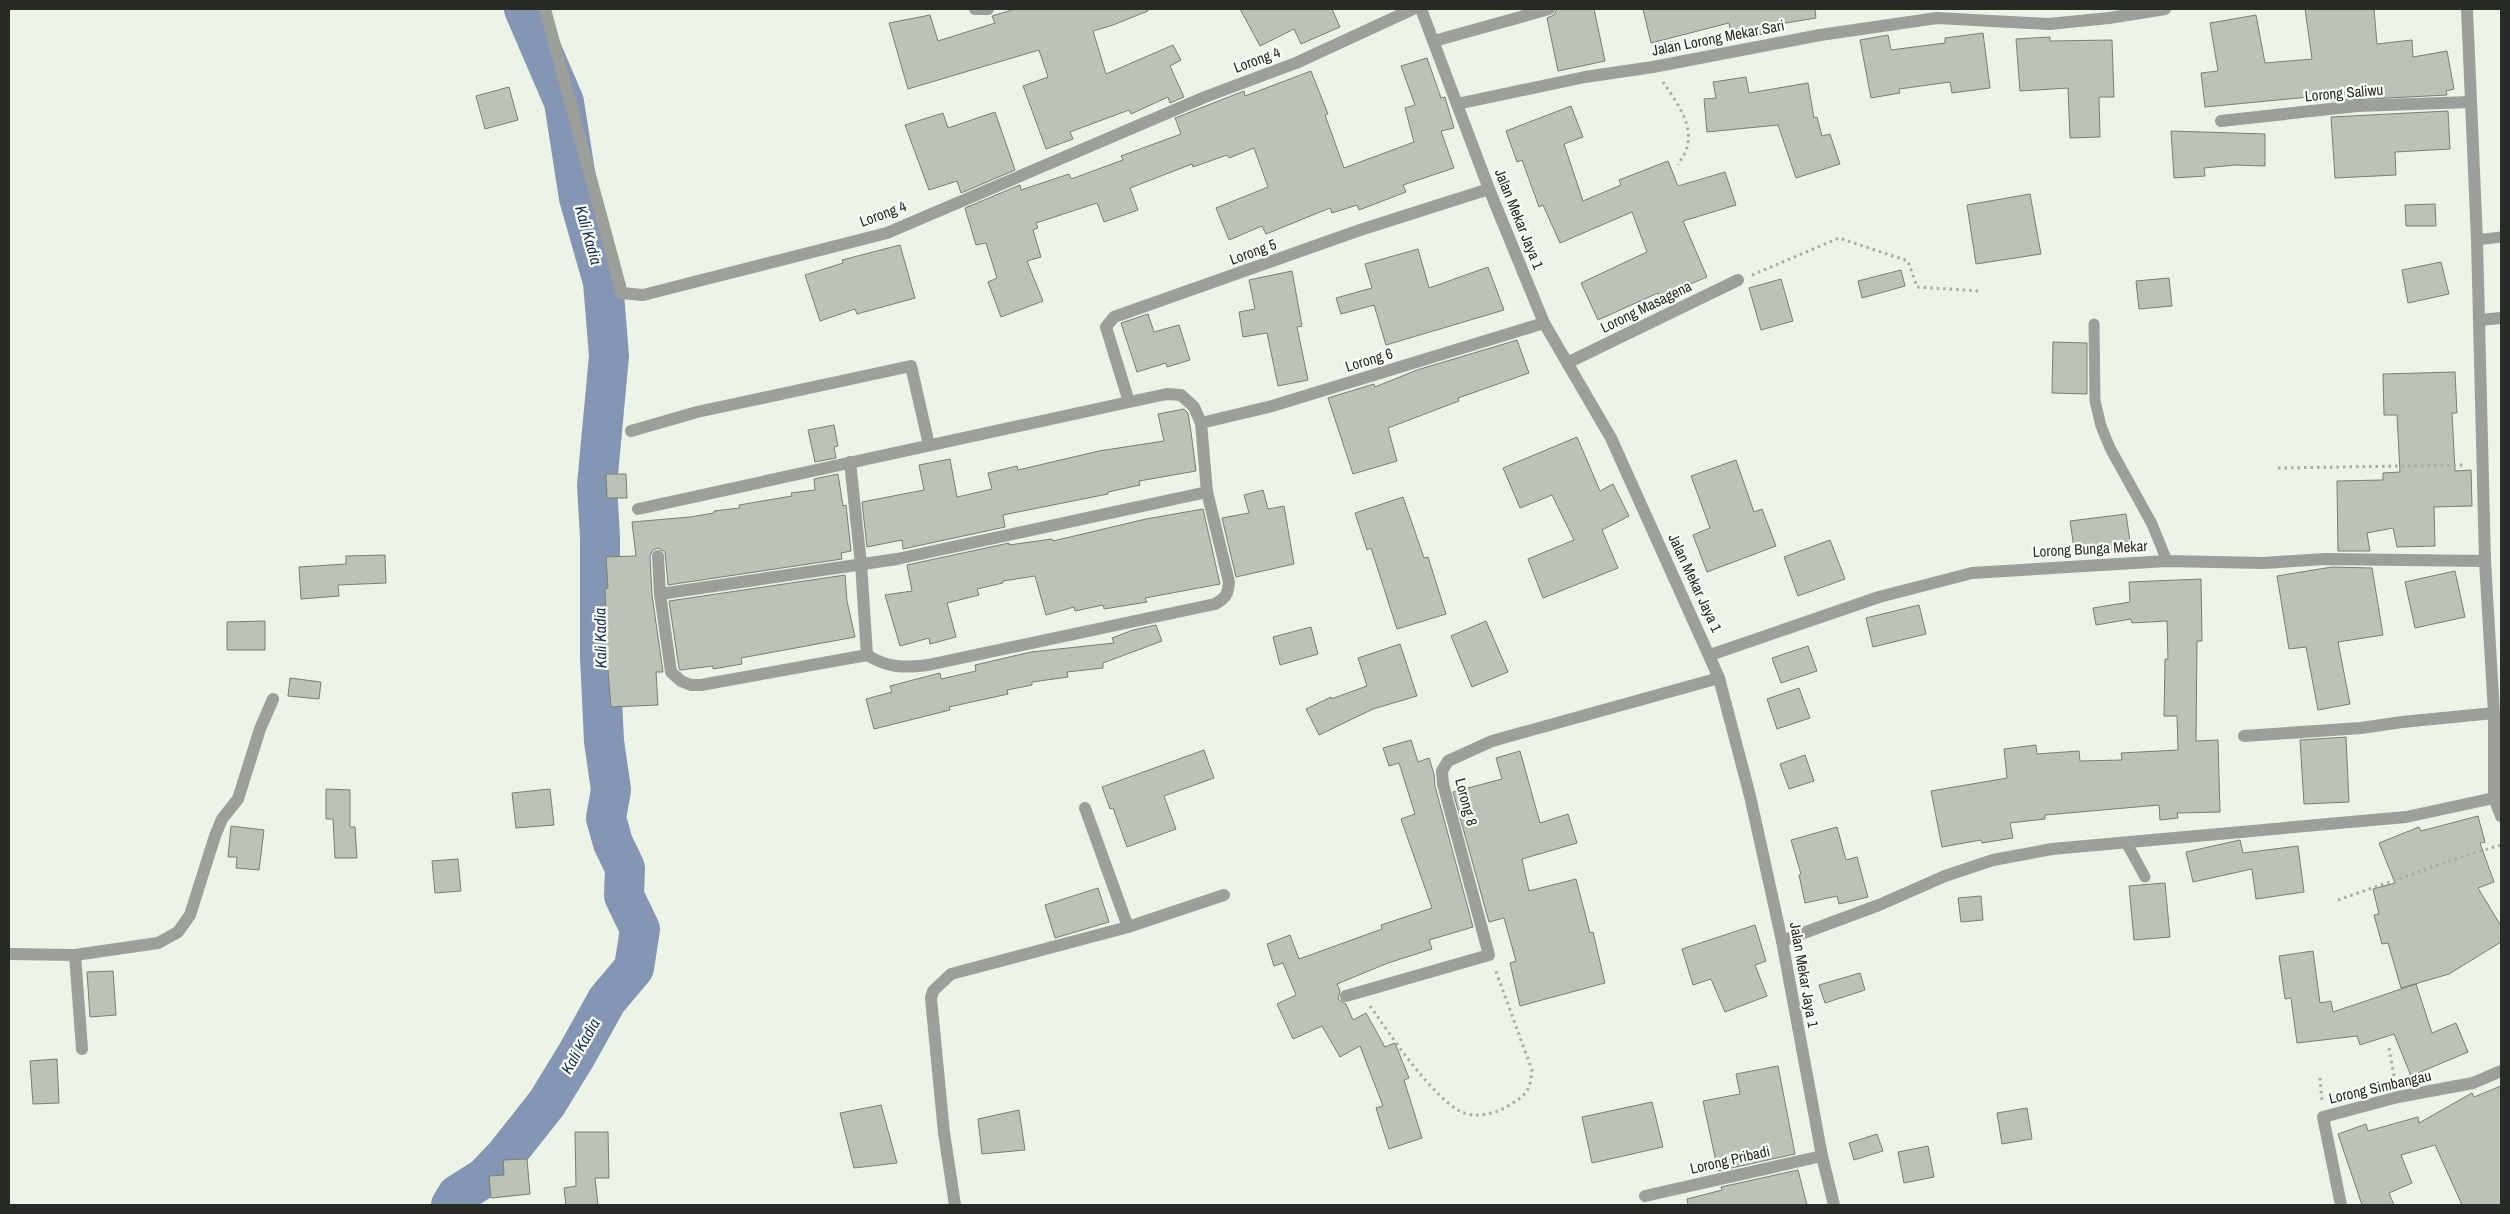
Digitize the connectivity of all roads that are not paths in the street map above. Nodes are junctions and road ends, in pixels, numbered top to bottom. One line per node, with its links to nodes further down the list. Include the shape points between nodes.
1 (545, 9): 4 (street, Lorong 4, via 622,293 643,296 887,232 1205,97 1296,63)
2 (975, 9): 3 (street)
3 (988, 9)
4 (1413, 9)
5 (1422, 9): 9 (street, Jalan Mekar Jaya 1)
6 (1549, 9): 9 (street)
7 (2166, 9): 11 (street, Jalan Lorong Mekar Sari, via 2049,24 1937,18 1820,35 1585,77)
8 (2467, 9): 10 (street)
9 (1434, 41): 11 (street, Jalan Mekar Jaya 1)
10 (2470, 102): 12 (street, Lorong Saliwu, via 2357,106); 15 (street)
11 (1457, 104): 13 (street, Jalan Mekar Jaya 1)
12 (2221, 121)
13 (1488, 189): 19 (street, Jalan Mekar Jaya 1); 22 (street, Lorong 5, via 1360,230 1114,317 1106,327)
14 (2501, 237): 15 (lane)
15 (2477, 240): 18 (street)
16 (1738, 280): 21 (street, Lorong Masagena)
17 (2501, 318): 18 (street)
18 (2480, 320): 31 (street)
19 (1544, 323): 21 (street, Jalan Mekar Jaya 1); 23 (street, Lorong 6, via 1272,406)
20 (2094, 324): 30 (lane, via 2096,400 2101,426 2152,524)
21 (1567, 364): 35 (street, Jalan Mekar Jaya 1, via 1611,438)
22 (1129, 402): 23 (street, via 1181,394 1194,407); 25 (street)
23 (1201, 423): 27 (street)
24 (631, 431): 25 (street, via 697,412 911,366)
25 (929, 445): 26 (street)
26 (850, 462): 28 (street); 32 (street)
27 (1207, 492): 32 (street); 34 (street, via 1229,582 1228,593 1215,604 928,665 904,668 882,664)
28 (638, 509)
29 (658, 556): 33 (street)
30 (2167, 561): 31 (street, Lorong Bunga Mekar); 35 (street, Lorong Bunga Mekar, via 1972,573 1879,597)
31 (2485, 561): 38 (street)
32 (861, 564): 33 (street); 34 (street)
33 (660, 594): 34 (street, via 671,672 691,685)
34 (867, 655)
35 (1710, 656): 36 (street, Jalan Mekar Jaya 1)
36 (1719, 678): 47 (street, Jalan Mekar Jaya 1, via 1750,796); 50 (street, Lorong 8, via 1492,741 1445,764 1442,784 1489,955)
37 (273, 699): 49 (street, via 238,798 222,818 185,924 178,932 158,943)
38 (2494, 713): 39 (street, via 2361,728); 40 (street)
39 (2244, 736)
40 (2494, 798): 42 (street); 43 (street, via 2406,816)
41 (1085, 808): 46 (street)
42 (2501, 816)
43 (2127, 844): 44 (lane); 47 (street, via 2052,849 1992,860)
44 (2145, 877)
45 (1224, 895): 46 (street)
46 (1128, 927): 55 (street, via 951,974 933,991 940,1096)
47 (1782, 941): 53 (street, Jalan Mekar Jaya 1)
48 (9, 954): 49 (street)
49 (75, 955): 51 (street)
50 (1346, 996)
51 (82, 1049)
52 (2501, 1071): 57 (street, Lorong Simbangau, via 2473,1082 2323,1117)
53 (1822, 1156): 54 (street, Lorong Pribadi); 56 (street, Jalan Mekar Jaya 1)
54 (1645, 1196)
55 (954, 1205)
56 (1834, 1205)
57 (2341, 1205)

